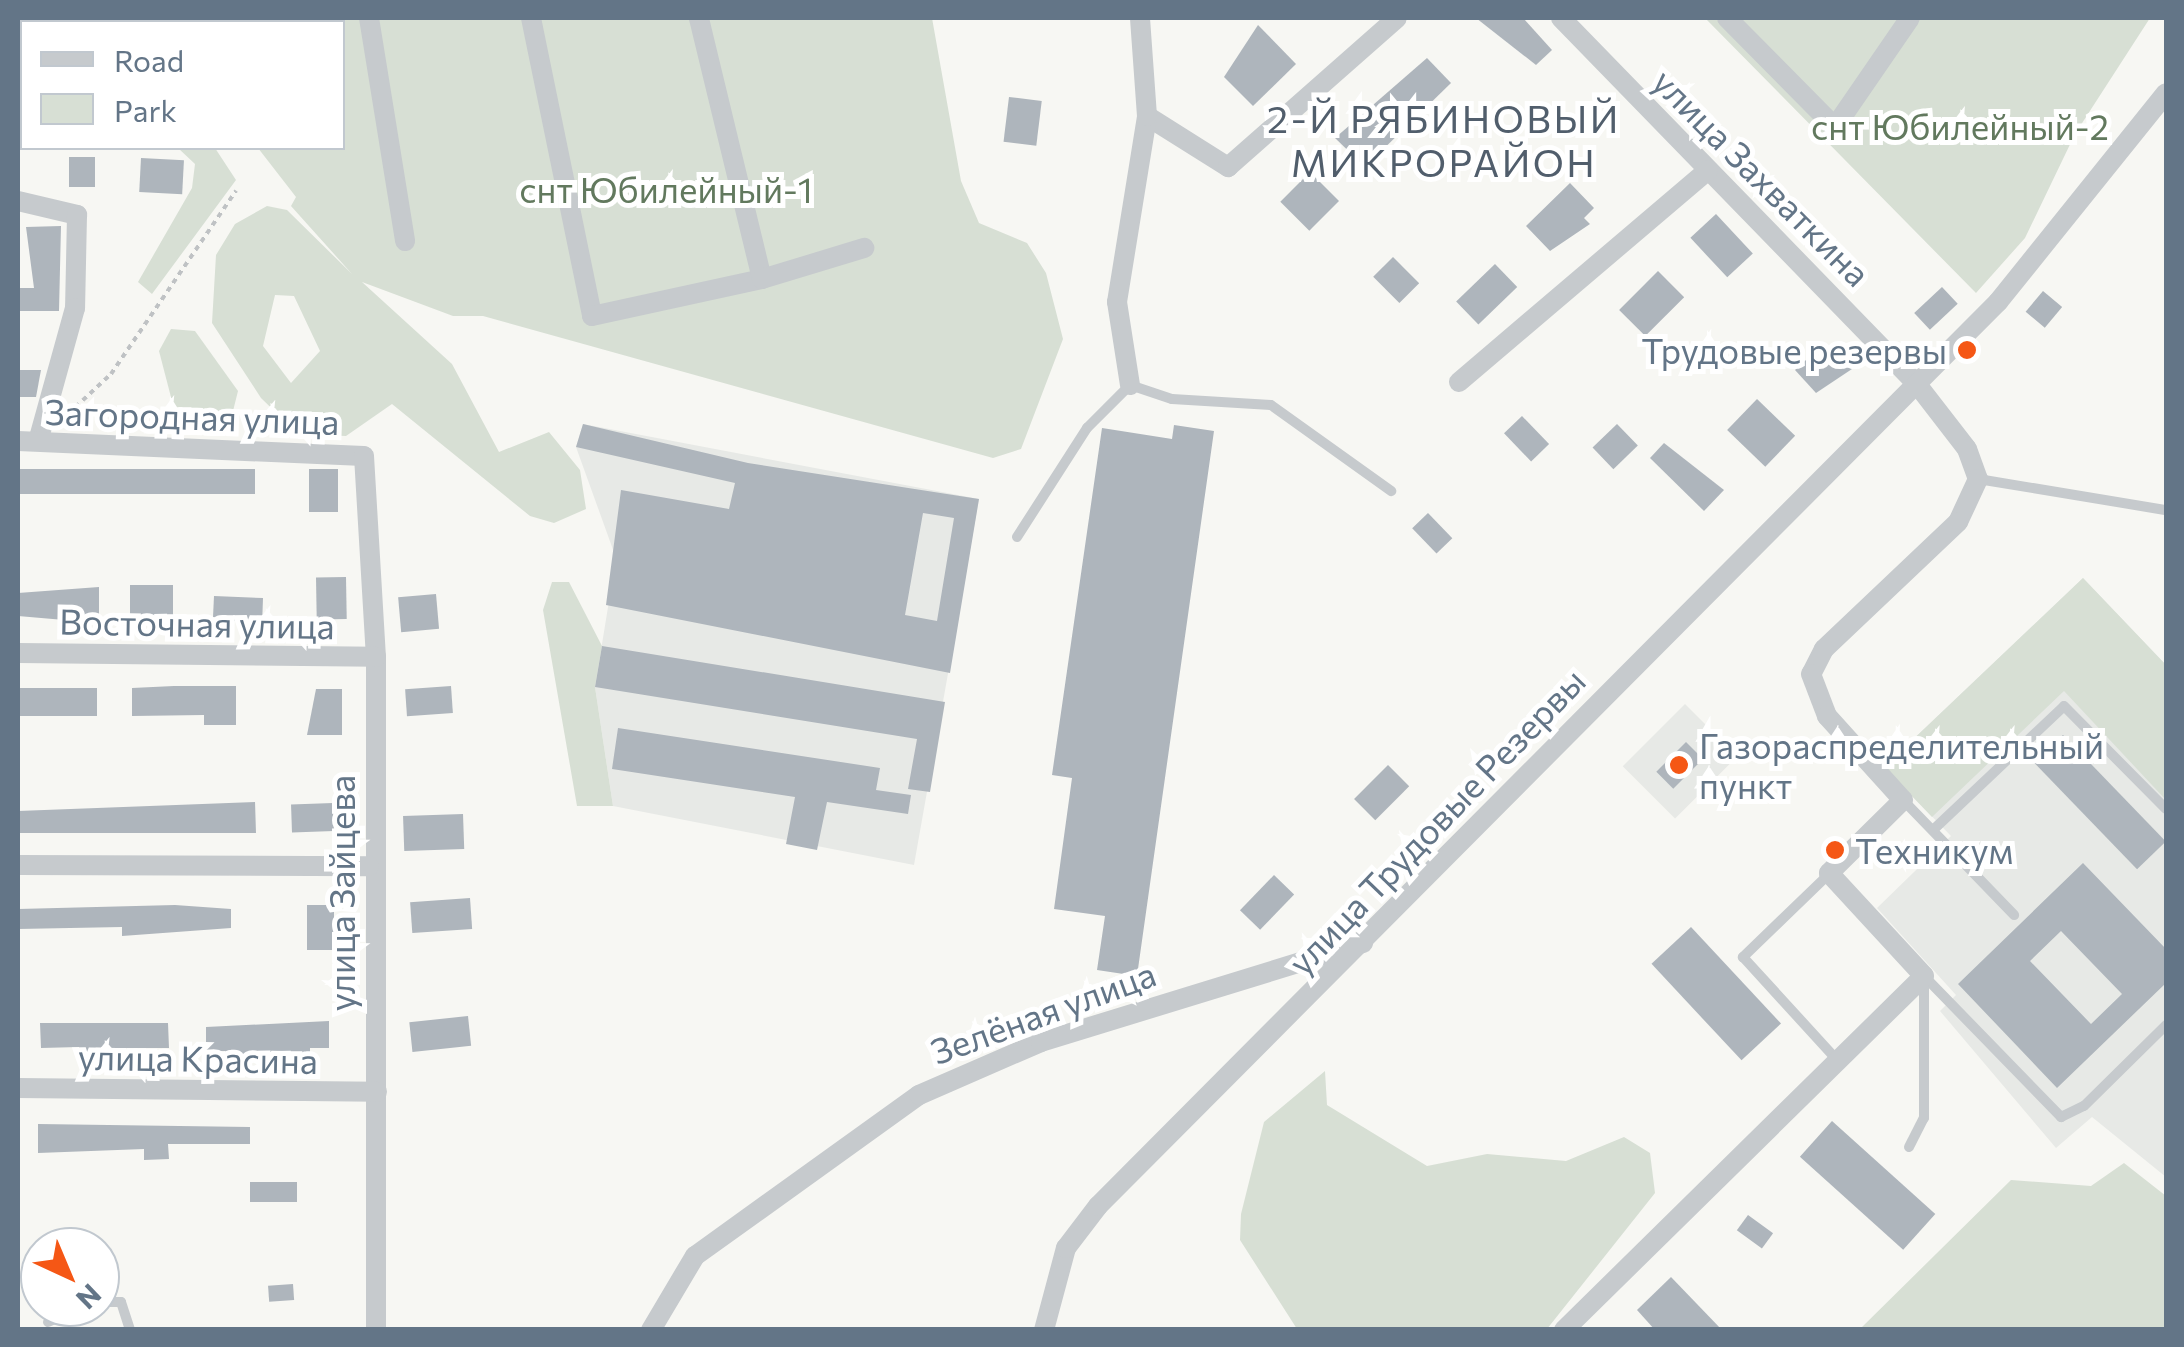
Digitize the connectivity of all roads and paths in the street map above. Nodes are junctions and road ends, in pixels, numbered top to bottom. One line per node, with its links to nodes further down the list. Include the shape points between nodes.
1 (369, 18): 14 (street)
2 (531, 18): 16 (street, via 592,316)
3 (699, 18): 16 (street)
4 (1140, 18): 10 (street)
5 (1397, 18): 10 (street, via 1228,167)
6 (1561, 18): 11 (street, улица Захваткина)
7 (1727, 18): 8 (street, via 1835,127)
8 (1910, 18)
9 (2166, 93): 18 (street, улица Трудовые Резервы, via 2048,248)
10 (1147, 116): 19 (street, via 1118,271)
11 (1708, 170): 17 (street); 18 (street, улица Захваткина)
12 (236, 191): 20 (path, via 112,374)
13 (18, 201): 20 (street, via 77,215 75,308)
14 (405, 241)
15 (864, 248): 16 (street)
16 (762, 279)
17 (1460, 382)
18 (1916, 383): 22 (street, via 1974,459); 35 (street, улица Трудовые Резервы)
19 (1130, 386): 23 (lane, via 1172,399 1271,404); 25 (lane, via 1087,428)
20 (28, 442): 21 (street, Загородная улица)
21 (364, 456): 27 (street, улица Зайцева)
22 (1978, 480): 24 (lane); 28 (street, via 1958,522 1824,649 1811,674 1827,716)
23 (1391, 491)
24 (2166, 510)
25 (1016, 537)
26 (18, 654): 27 (street, Восточная улица)
27 (376, 657): 32 (street, улица Зайцева)
28 (1904, 800): 30 (lane); 33 (street)
29 (2166, 809): 30 (lane, via 2064,706)
30 (1933, 830): 34 (lane)
31 (18, 865): 32 (street)
32 (370, 866): 40 (street, улица Зайцева)
33 (1830, 873): 36 (street); 38 (lane, via 1743,957)
34 (2014, 915)
35 (1366, 942): 45 (street, Зелёная улица, via 953,1076 720,1234 675,1279); 46 (street, улица Трудовые Резервы, via 1080,1228)
36 (1924, 976): 37 (lane, via 2061,1117 2084,1106); 38 (street); 41 (lane, via 1926,1104)
37 (2166, 1025)
38 (1840, 1062): 47 (street)
39 (18, 1088): 40 (street, улица Красина)
40 (377, 1092): 44 (street, улица Зайцева)
41 (1909, 1147)
42 (120, 1302): 43 (lane)
43 (130, 1330)
44 (376, 1330)
45 (651, 1330)
46 (1044, 1330)
47 (1564, 1330)

